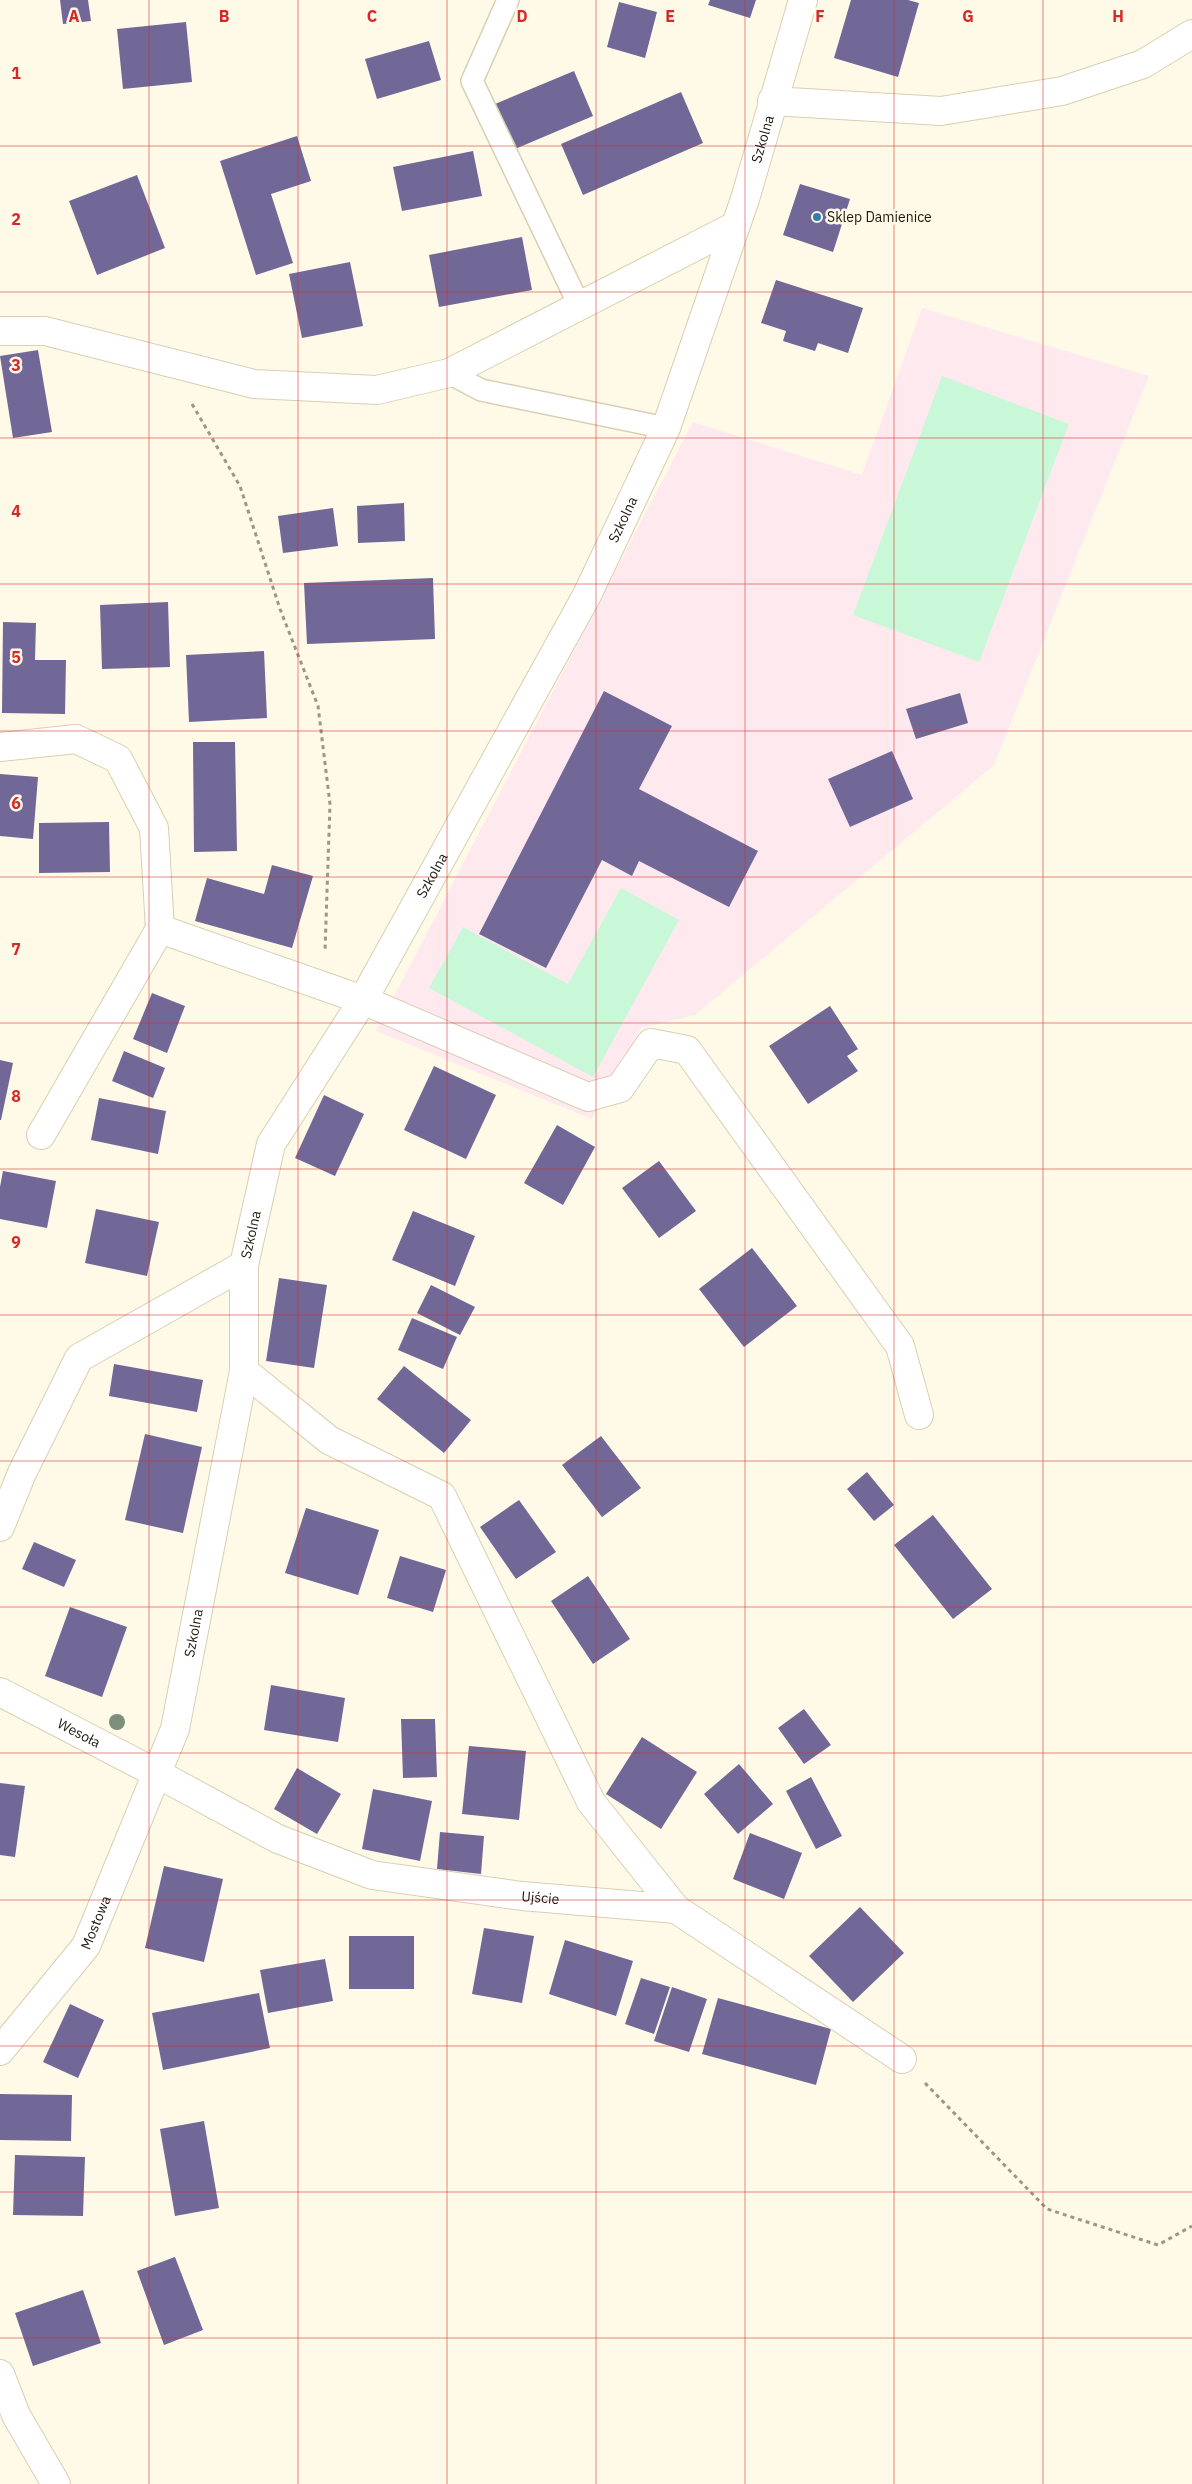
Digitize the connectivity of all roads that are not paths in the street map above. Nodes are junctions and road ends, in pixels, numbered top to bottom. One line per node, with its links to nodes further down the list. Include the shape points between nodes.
1 (508, 0): 6 (lane, via 472,81)
2 (803, 0): 4 (street, Szkolna)
3 (1192, 34): 4 (street, via 1143,64 1062,91 941,111)
4 (772, 101): 5 (street, Szkolna, via 745,200)
5 (733, 227): 6 (street); 9 (street, Szkolna)
6 (579, 305): 8 (street)
7 (0, 331): 8 (street, via 46,331 254,384 376,390)
8 (449, 373): 9 (lane, via 481,390)
9 (666, 428): 12 (street, Szkolna, via 587,595)
10 (0, 747): 11 (street, via 76,739 118,759 154,828)
11 (160, 929): 12 (street); 13 (street)
12 (363, 1000): 14 (street, Szkolna, via 271,1144); 16 (street, via 588,1097 620,1088 651,1042 687,1050 900,1346)
13 (41, 1135)
14 (244, 1265): 15 (street, Szkolna); 17 (street, via 79,1358 22,1473)
15 (244, 1371): 19 (street, Szkolna, via 175,1729); 20 (street, via 329,1440 442,1496 591,1802)
16 (919, 1415)
17 (0, 1527)
18 (0, 1692): 19 (street, Wesoła)
19 (158, 1774): 20 (street, Ujście, via 278,1839 372,1875 522,1896); 21 (street, Mostowa, via 86,1946)
20 (676, 1909): 22 (street, Ujście)
21 (0, 2051)
22 (902, 2059)
23 (0, 2374): 24 (street, via 16,2415)
24 (56, 2484)

